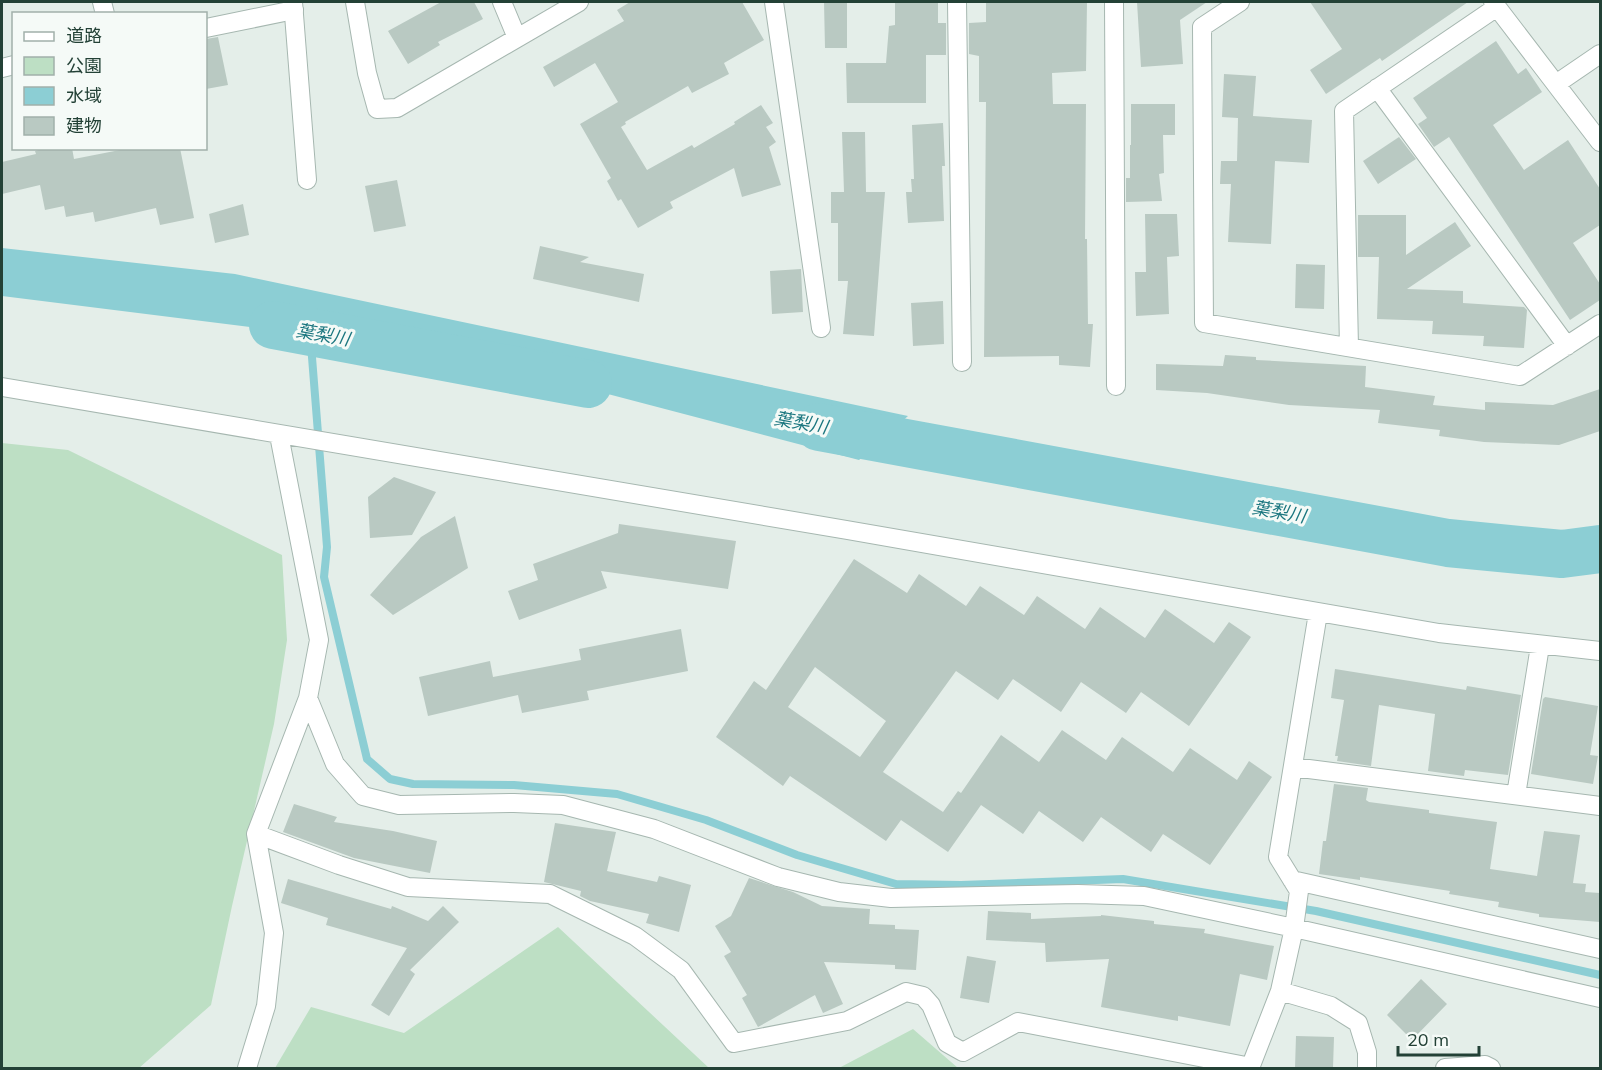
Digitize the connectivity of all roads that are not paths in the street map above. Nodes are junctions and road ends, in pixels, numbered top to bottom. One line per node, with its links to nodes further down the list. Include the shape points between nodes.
1 (356, 2): 11 (street, via 377,109 397,108)
2 (502, 2): 11 (street)
3 (579, 2): 11 (street)
4 (774, 2): 18 (street)
5 (957, 2): 21 (street)
6 (1114, 2): 22 (street)
7 (1240, 2): 20 (street, via 1202,27 1204,323)
8 (1495, 4): 13 (street); 14 (street)
9 (294, 6): 10 (street); 16 (street)
10 (207, 28)
11 (517, 38)
12 (1600, 54): 13 (street)
13 (1556, 84): 15 (street)
14 (1377, 88): 19 (street); 20 (street, via 1344,111)
15 (1600, 142)
16 (307, 180)
17 (1600, 324): 19 (street)
18 (821, 328)
19 (1567, 346): 20 (street, via 1520,375)
20 (1350, 347)
21 (962, 362)
22 (1116, 386)
23 (2, 387): 24 (street)
24 (279, 435): 25 (street); 28 (street, via 319,640)
25 (1317, 613): 26 (street); 29 (street)
26 (1540, 646): 27 (street); 30 (street)
27 (1600, 651)
28 (308, 698): 32 (street); 34 (street, via 334,764 363,796 399,805 563,805 654,829 778,877 839,892 891,898 1144,896)
29 (1293, 767): 30 (street); 33 (street, via 1278,857)
30 (1516, 795): 31 (street)
31 (1600, 806)
32 (256, 834): 38 (street, via 274,933 266,1006); 39 (street, via 408,887 550,894 635,936 681,970 734,1043 847,1021 906,992 923,996 931,1005 947,1043 963,1052 1018,1022)
33 (1292, 880): 34 (street, via 1299,891); 35 (street)
34 (1294, 928): 36 (street); 37 (street)
35 (1600, 949)
36 (1280, 991): 39 (street); 40 (street, via 1331,1006 1358,1023 1367,1052)
37 (1600, 998)
38 (247, 1068)
39 (1251, 1068)
40 (1367, 1068)
41 (1445, 1068): 42 (street)
42 (1491, 1068)

